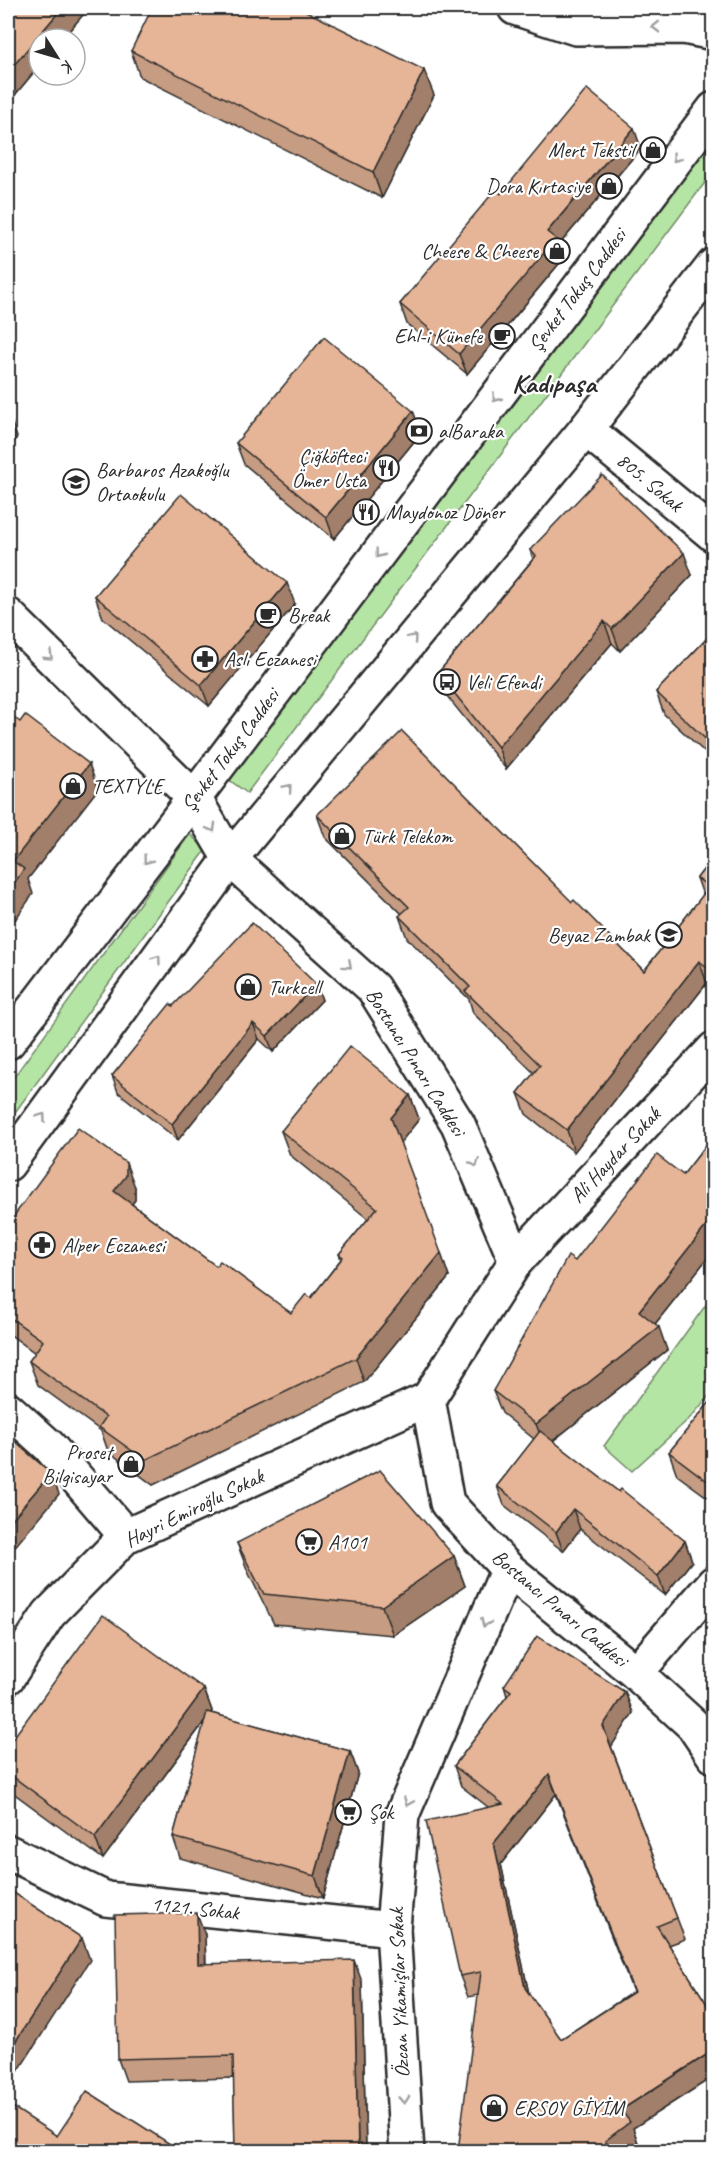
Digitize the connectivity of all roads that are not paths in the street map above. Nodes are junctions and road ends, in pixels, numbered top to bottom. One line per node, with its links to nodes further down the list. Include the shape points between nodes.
1 (514, 8): 2 (street, one-way to 1, via 684,27 576,28)
2 (714, 33)
3 (713, 110): 8 (street, Şevket Tokuş Caddesi, one-way to 8)
4 (714, 265): 5 (street)
5 (586, 429): 6 (street, 805. Sokak); 9 (street, one-way to 5)
6 (714, 535)
7 (8, 615): 8 (street, Bostancı Pınarı Caddesi, one-way to 8)
8 (194, 798): 9 (street, Bostancı Pınarı Caddesi, one-way to 9); 10 (street, Şevket Tokuş Caddesi, one-way to 10)
9 (230, 859): 12 (street, one-way to 9); 13 (street, Bostancı Pınarı Caddesi, one-way to 13, via 373,988 458,1124)
10 (8, 1042)
11 (714, 1049): 13 (street, Ali Haydar Sokak)
12 (8, 1164)
13 (516, 1261): 14 (street)
14 (428, 1399): 16 (street, Hayri Emiroğlu Sokak); 17 (street, Bostancı Pınarı Caddesi, via 447,1503)
15 (8, 1409): 16 (street, via 49,1446)
16 (126, 1536): 20 (street, Hayri Emiroğlu Sokak, via 49,1614)
17 (508, 1569): 19 (street, Bostancı Pınarı Caddesi); 23 (street, Özcan Yikamişlar Sokak, one-way to 23, via 402,1815)
18 (714, 1583): 19 (street)
19 (636, 1673): 21 (street, Bostancı Pınarı Caddesi, via 693,1725)
20 (8, 1677)
21 (714, 1756)
22 (8, 1852): 23 (street, 1121. Sokak, via 106,1899)
23 (393, 1929): 24 (street, Özcan Yikamişlar Sokak, one-way to 24)
24 (407, 2151)

